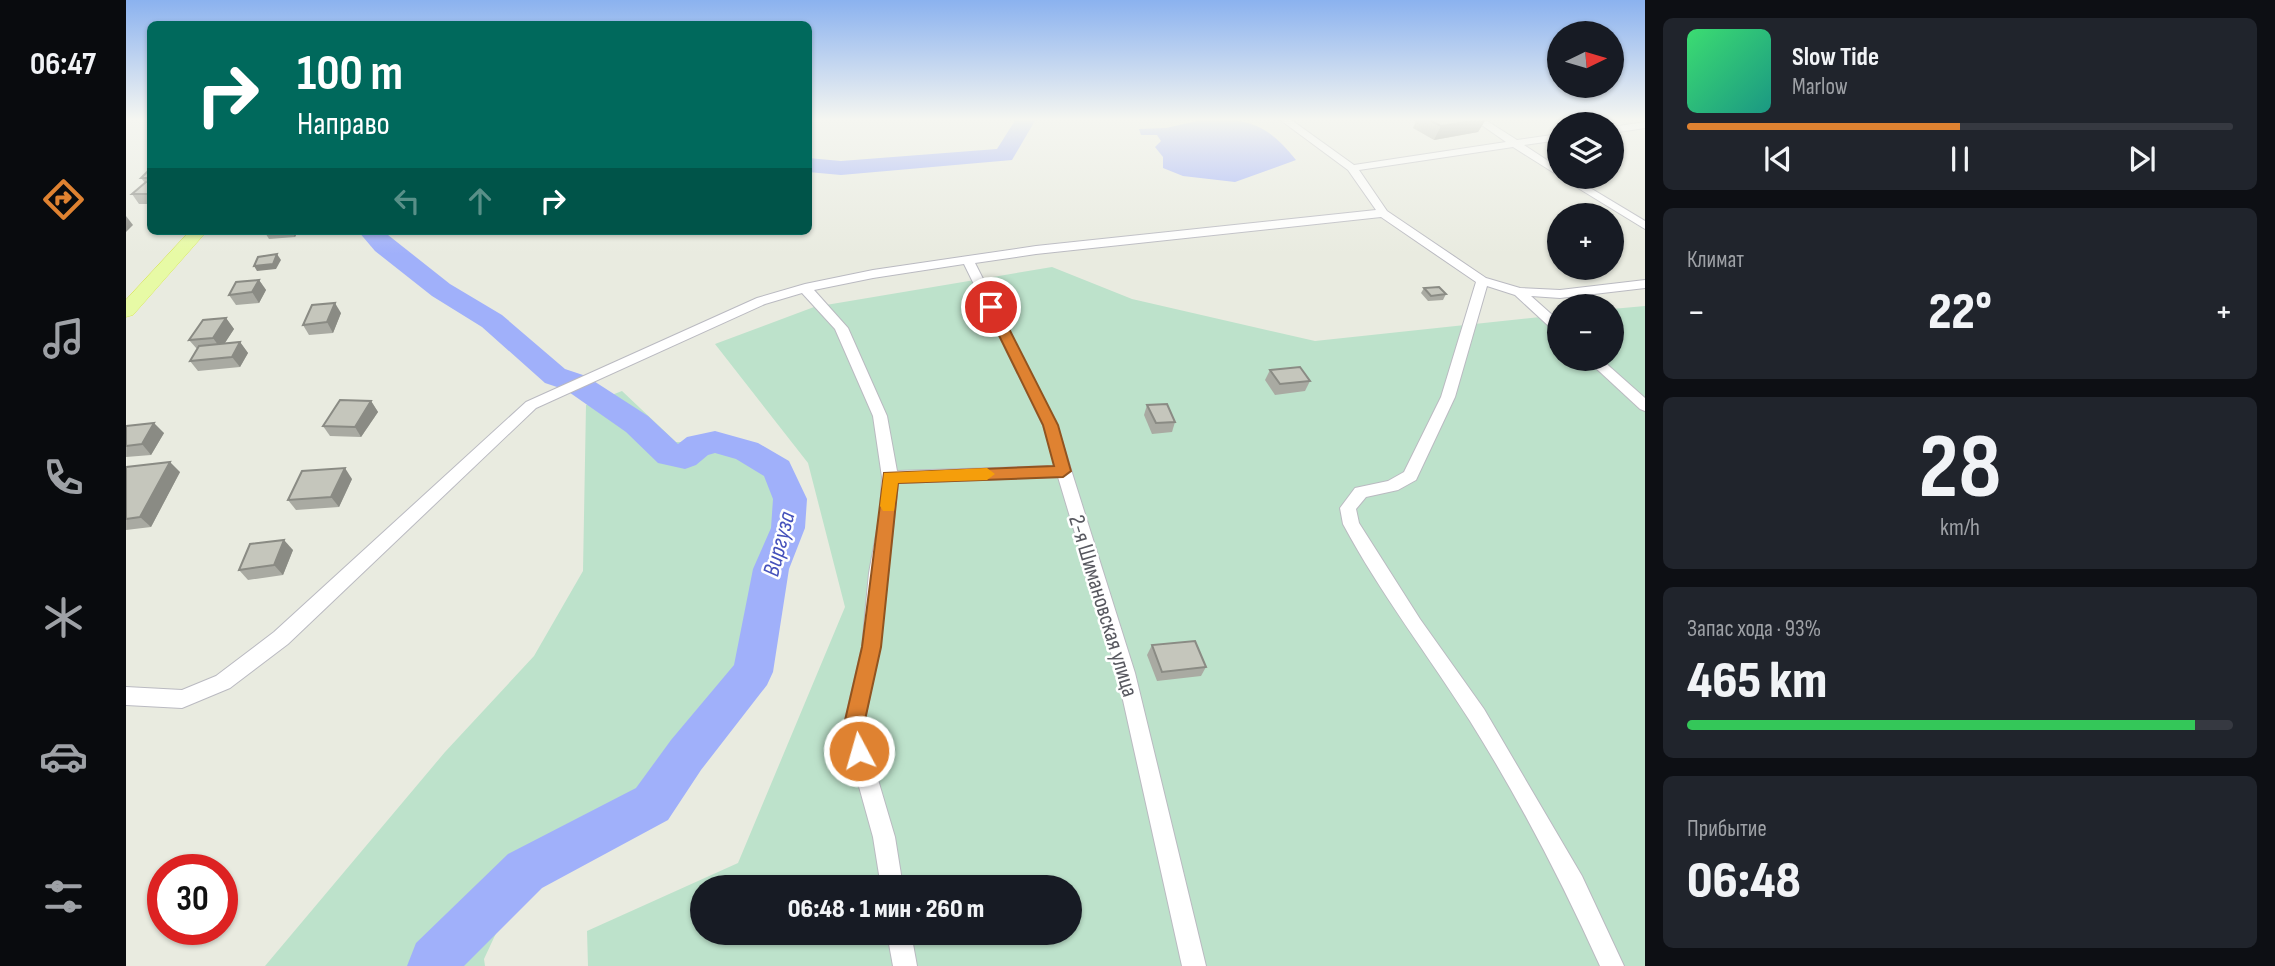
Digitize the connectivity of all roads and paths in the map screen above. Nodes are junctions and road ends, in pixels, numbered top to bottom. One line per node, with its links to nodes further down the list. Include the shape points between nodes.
1 (1347, 164): 3 (street)
2 (1378, 164): 3 (street)
3 (1352, 168): 5 (street)
4 (1585, 189): 6 (street)
5 (1383, 213): 8 (street); 9 (street)
6 (1645, 226)
7 (195, 235): 13 (main road)
8 (968, 261): 11 (street); 17 (street, 2-я Шимановская улица, via 1050,425)
9 (1482, 281): 12 (street); 24 (street, via 1448,397 1410,476 1392,486 1361,492 1348,508 1351,524 1476,715 1574,884)
10 (1645, 285): 12 (street)
11 (805, 288): 18 (street, via 841,328 880,415); 19 (street, via 761,301 531,405 281,638 223,682 182,699)
12 (1519, 292): 14 (street)
13 (126, 311)
14 (1547, 317)
15 (1607, 371): 16 (street)
16 (1645, 405)
17 (1063, 471): 18 (street); 23 (street, 2-я Шимановская улица, via 1126,673)
18 (890, 477): 20 (street, via 871,647 853,729)
19 (126, 696)
20 (890, 875)
21 (902, 945): 22 (street)
22 (905, 966)
23 (1194, 966)
24 (1612, 966)

